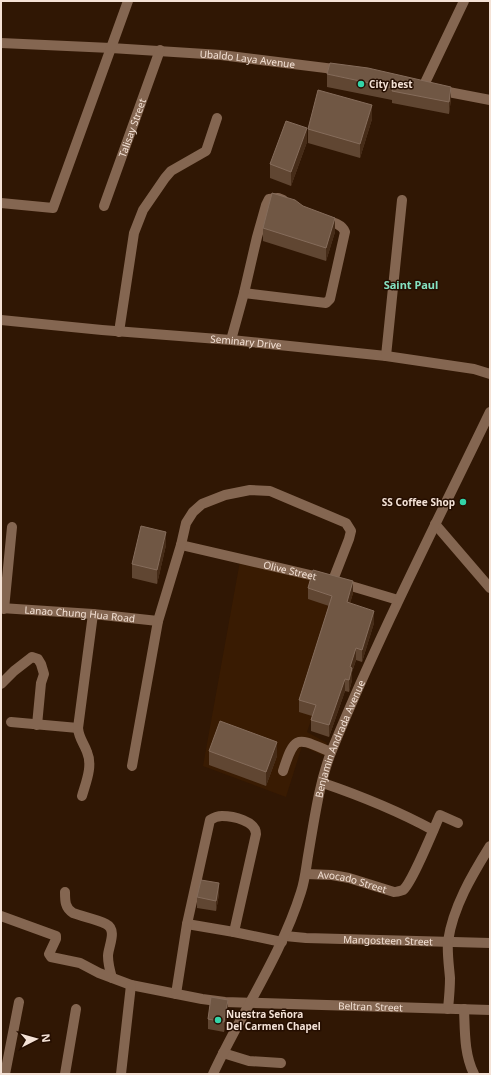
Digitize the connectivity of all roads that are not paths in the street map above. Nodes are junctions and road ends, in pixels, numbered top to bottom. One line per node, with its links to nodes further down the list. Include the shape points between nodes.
1 (128, 1): 4 (street)
2 (464, 1): 7 (street, via 419,86)
3 (1, 43): 4 (street, Ubaldo Laya Avenue)
4 (111, 48): 5 (street, Ubaldo Laya Avenue); 10 (street, via 52,208)
5 (160, 50): 6 (street, Ubaldo Laya Avenue, via 229,55); 12 (street, Talisay Street)
6 (353, 72)
7 (490, 100)
8 (217, 118): 16 (street, via 206,151 171,171 143,210 134,233)
9 (402, 200): 18 (street)
10 (1, 203)
11 (291, 203): 14 (street, via 274,198 269,199 266,204)
12 (104, 206)
13 (318, 218): 14 (street, via 338,224 345,232 330,299 326,303 319,303)
14 (244, 293): 17 (street)
15 (1, 320): 16 (street, Seminary Drive)
16 (119, 332): 17 (street, Seminary Drive)
17 (231, 340): 18 (street, Seminary Drive)
18 (386, 356): 19 (street, Seminary Drive, via 474,369)
19 (490, 374)
20 (490, 412): 21 (street, Benjamin Andrada Avenue)
21 (435, 524): 25 (street); 26 (street, Benjamin Andrada Avenue)
22 (12, 527): 27 (street)
23 (181, 545): 24 (street, Olive Street); 24 (street, via 186,523 202,504 224,495 250,490 270,491 349,526 350,539); 29 (street)
24 (333, 580): 26 (street, Olive Street)
25 (490, 588)
26 (398, 600): 34 (street, Benjamin Andrada Avenue)
27 (2, 608): 28 (street, Lanao Chung Hua Road)
28 (93, 614): 29 (street, Lanao Chung Hua Road); 33 (street)
29 (158, 621): 35 (street)
30 (1, 684): 32 (street, via 32,656 38,659 44,674)
31 (11, 722): 32 (street)
32 (37, 725): 33 (street)
33 (78, 728): 38 (street, via 90,766)
34 (331, 752): 36 (street, via 299,741 289,751); 37 (street, Benjamin Andrada Avenue)
35 (132, 766)
36 (283, 771)
37 (323, 783): 40 (street, via 405,815); 42 (street, Benjamin Andrada Avenue)
38 (82, 796)
39 (458, 823): 40 (street, via 440,815)
40 (433, 830): 42 (street, Avocado Street, via 410,880 405,888 398,892 349,878)
41 (490, 846): 48 (street, via 462,895)
42 (306, 874): 47 (street, Benjamin Andrada Avenue)
43 (65, 892): 50 (street, via 68,910 108,925 112,931 108,948)
44 (1, 916): 50 (street, Beltran Street, via 56,936 50,957 80,963)
45 (187, 924): 46 (street, Mangosteen Street); 46 (street, via 210,820 221,816 241,819 256,829); 52 (street)
46 (234, 932): 47 (street, Mangosteen Street)
47 (283, 939): 48 (street, Mangosteen Street); 54 (street, Benjamin Andrada Avenue)
48 (448, 942): 49 (street, Mangosteen Street); 56 (street)
49 (490, 943)
50 (112, 978): 51 (street, Beltran Street)
51 (131, 985): 52 (street, Beltran Street); 63 (street)
52 (176, 994): 54 (street, Beltran Street, via 224,1002)
53 (19, 1002): 61 (street)
54 (250, 1002): 56 (street, Beltran Street); 59 (street, Benjamin Andrada Avenue)
55 (76, 1009): 62 (street)
56 (448, 1009): 57 (street, Beltran Street)
57 (464, 1009): 58 (street, Beltran Street); 65 (street, via 466,1046 469,1065)
58 (490, 1010)
59 (223, 1053): 60 (street, via 249,1061); 64 (street, Benjamin Andrada Avenue)
60 (281, 1063)
61 (5, 1074)
62 (65, 1074)
63 (121, 1074)
64 (213, 1074)
65 (474, 1074)

